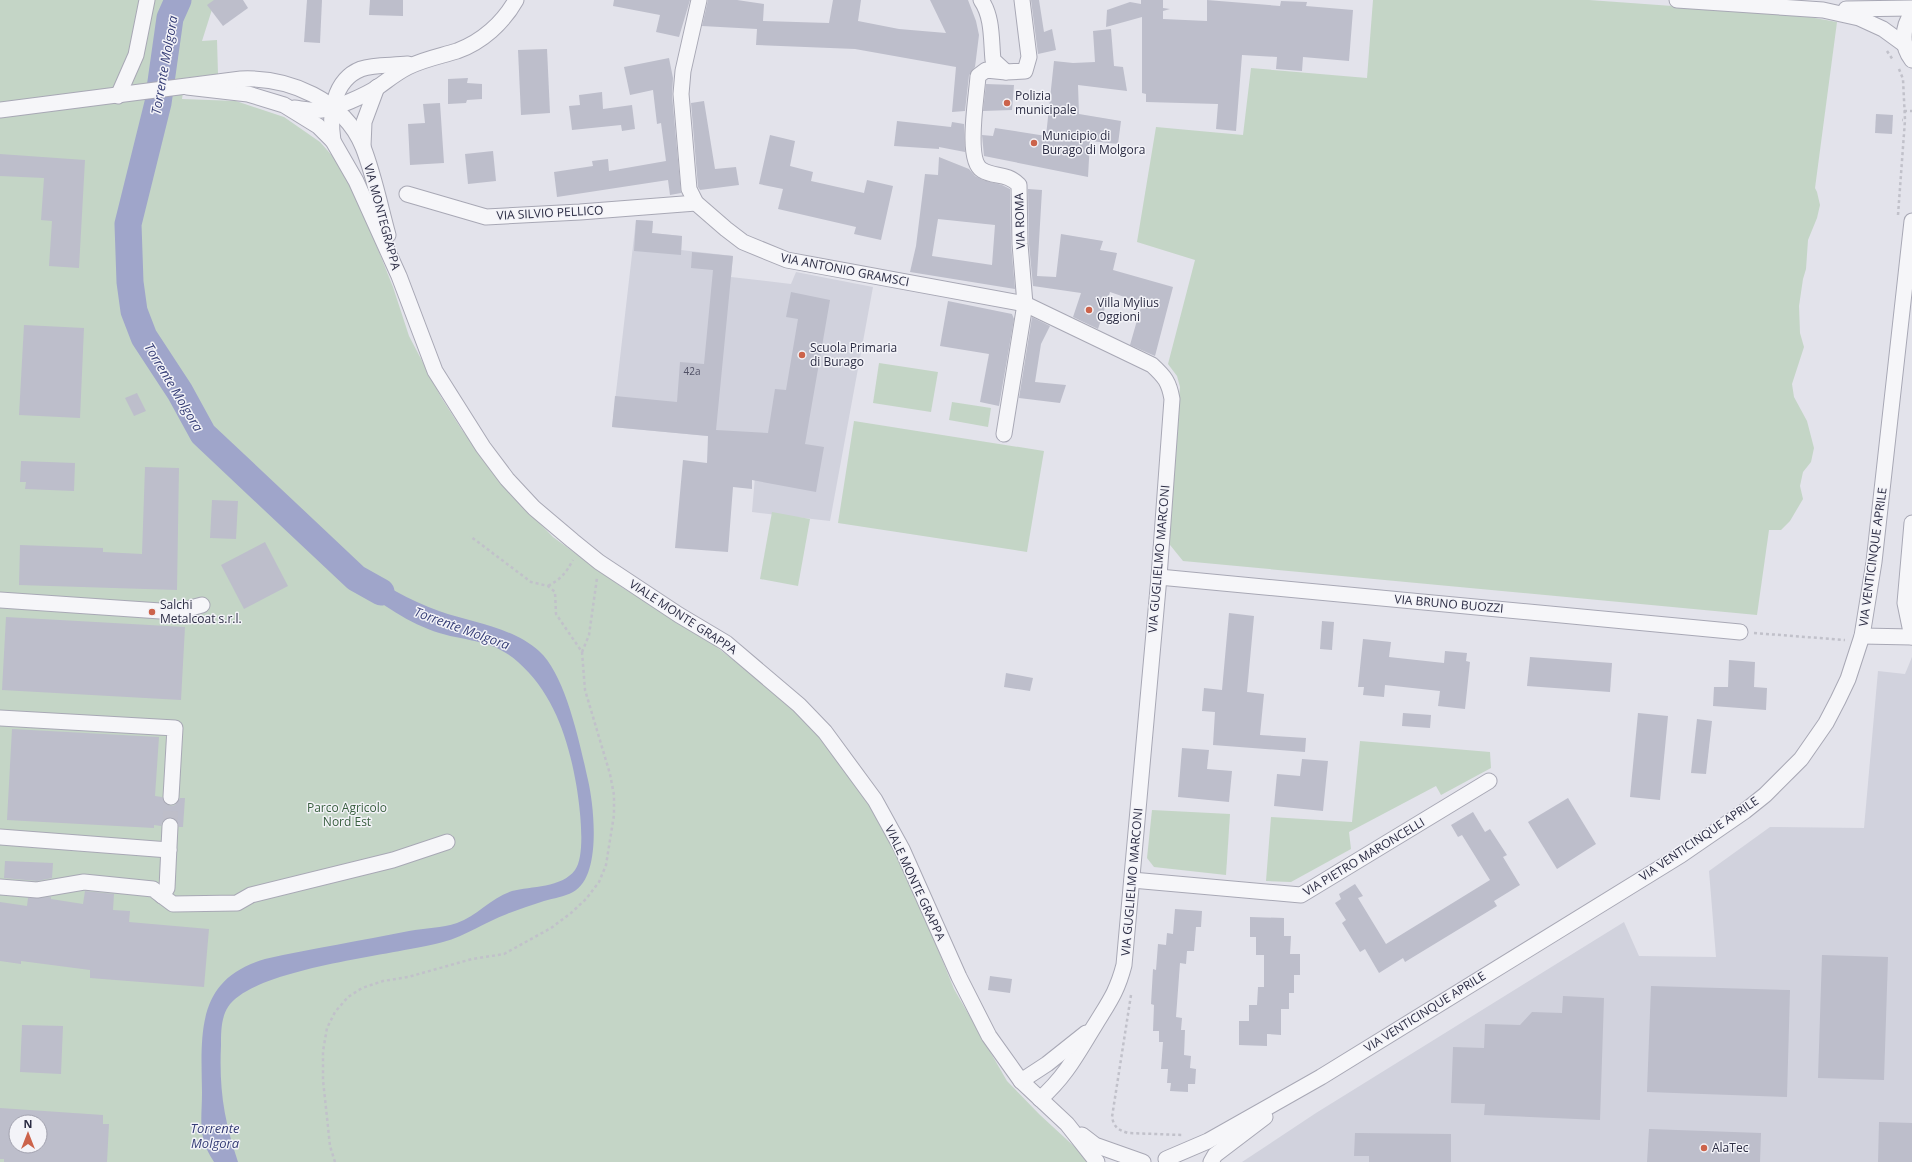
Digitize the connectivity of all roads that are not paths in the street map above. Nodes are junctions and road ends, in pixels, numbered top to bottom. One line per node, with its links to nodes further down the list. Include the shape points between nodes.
1 (147, 0): 16 (street, via 136,55)
2 (516, 0): 12 (street, via 492,31 476,42)
3 (699, 0): 23 (street, VIA ANTONIO GRAMSCI, via 683,71 681,94 689,189)
4 (981, 0): 13 (street, via 990,25 992,60)
5 (1022, 0): 13 (street, via 1029,57 1025,71)
6 (1677, 0): 8 (street)
7 (1912, 8): 8 (street)
8 (1824, 10): 10 (street, via 1859,18 1883,29)
9 (1912, 13): 10 (street, via 1904,29)
10 (1905, 45): 11 (street)
11 (1912, 60)
12 (415, 64): 15 (street, via 387,79); 18 (street, via 363,68 354,72 340,88)
13 (1006, 72): 27 (street, VIA ROMA, via 986,70 978,76 972,149 975,162 981,170 1012,178 1019,185)
14 (181, 88): 16 (street); 17 (street, VIA MONTEGRAPPA, via 248,94); 18 (street, VIA MONTEGRAPPA, via 241,79 263,79 290,84)
15 (378, 88): 18 (street); 21 (street, via 364,122)
16 (118, 96): 19 (street)
17 (284, 105): 18 (street, via 313,110); 20 (street, VIA MONTEGRAPPA, via 318,126)
18 (332, 107): 20 (street); 21 (street, VIA MONTEGRAPPA, via 349,124)
19 (0, 110)
20 (333, 141): 25 (street, VIA MONTEGRAPPA, via 356,181)
21 (363, 147): 25 (street, VIA MONTEGRAPPA)
22 (407, 194): 23 (street, VIA SILVIO PELLICO, via 486,216)
23 (696, 203): 27 (street, VIA ANTONIO GRAMSCI, via 743,242 787,260)
24 (1905, 221): 26 (street, VIA VENTICINQUE APRILE)
25 (398, 276): 48 (street, VIALE MONTE GRAPPA, via 435,371 460,413 507,479 534,508 599,562 726,643 799,705 825,732 875,800 902,849 983,1024)
26 (1909, 278): 34 (street, VIA VENTICINQUE APRILE, via 1874,562)
27 (1025, 304): 28 (street); 30 (street, VIA GUGLIELMO MARCONI, via 1152,365 1163,374 1169,385 1172,399)
28 (1004, 434)
29 (1912, 523): 35 (street, via 1905,603)
30 (1158, 577): 33 (street, VIA BRUNO BUOZZI); 43 (street, VIA GUGLIELMO MARCONI)
31 (0, 600): 32 (street, via 175,612)
32 (202, 605)
33 (1740, 632)
34 (1862, 636): 35 (street); 47 (street, VIA VENTICINQUE APRILE, via 1848,679 1826,724 1801,759 1765,795 1681,855)
35 (1912, 637)
36 (0, 718): 38 (street, via 175,728)
37 (1490, 781): 43 (street, VIA PIETRO MARONCELLI, via 1301,895)
38 (171, 797)
39 (170, 826): 42 (street)
40 (0, 837): 42 (street)
41 (447, 842): 45 (street, via 393,860 251,895 237,903 173,904)
42 (168, 850): 45 (street, via 166,888)
43 (1132, 880): 46 (street, VIA GUGLIELMO MARCONI, via 1124,965 1119,987)
44 (0, 886): 45 (street, via 37,890 84,882 153,889)
45 (162, 896)
46 (1095, 1024): 48 (street, VIA GUGLIELMO MARCONI, via 1047,1064); 49 (street, VIA GUGLIELMO MARCONI, via 1069,1069)
47 (1321, 1076): 51 (street, VIA VENTICINQUE APRILE); 54 (street, VIA VENTICINQUE APRILE, via 1215,1154)
48 (1021, 1081): 49 (street, VIALE MONTE GRAPPA)
49 (1040, 1099): 50 (street, VIALE MONTE GRAPPA)
50 (1067, 1124): 52 (street, VIALE MONTE GRAPPA); 53 (street, VIALE MONTE GRAPPA, via 1095,1145)
51 (1171, 1161): 53 (street, VIA VENTICINQUE APRILE, via 1155,1159)
52 (1097, 1162)
53 (1144, 1162)
54 (1211, 1162)

